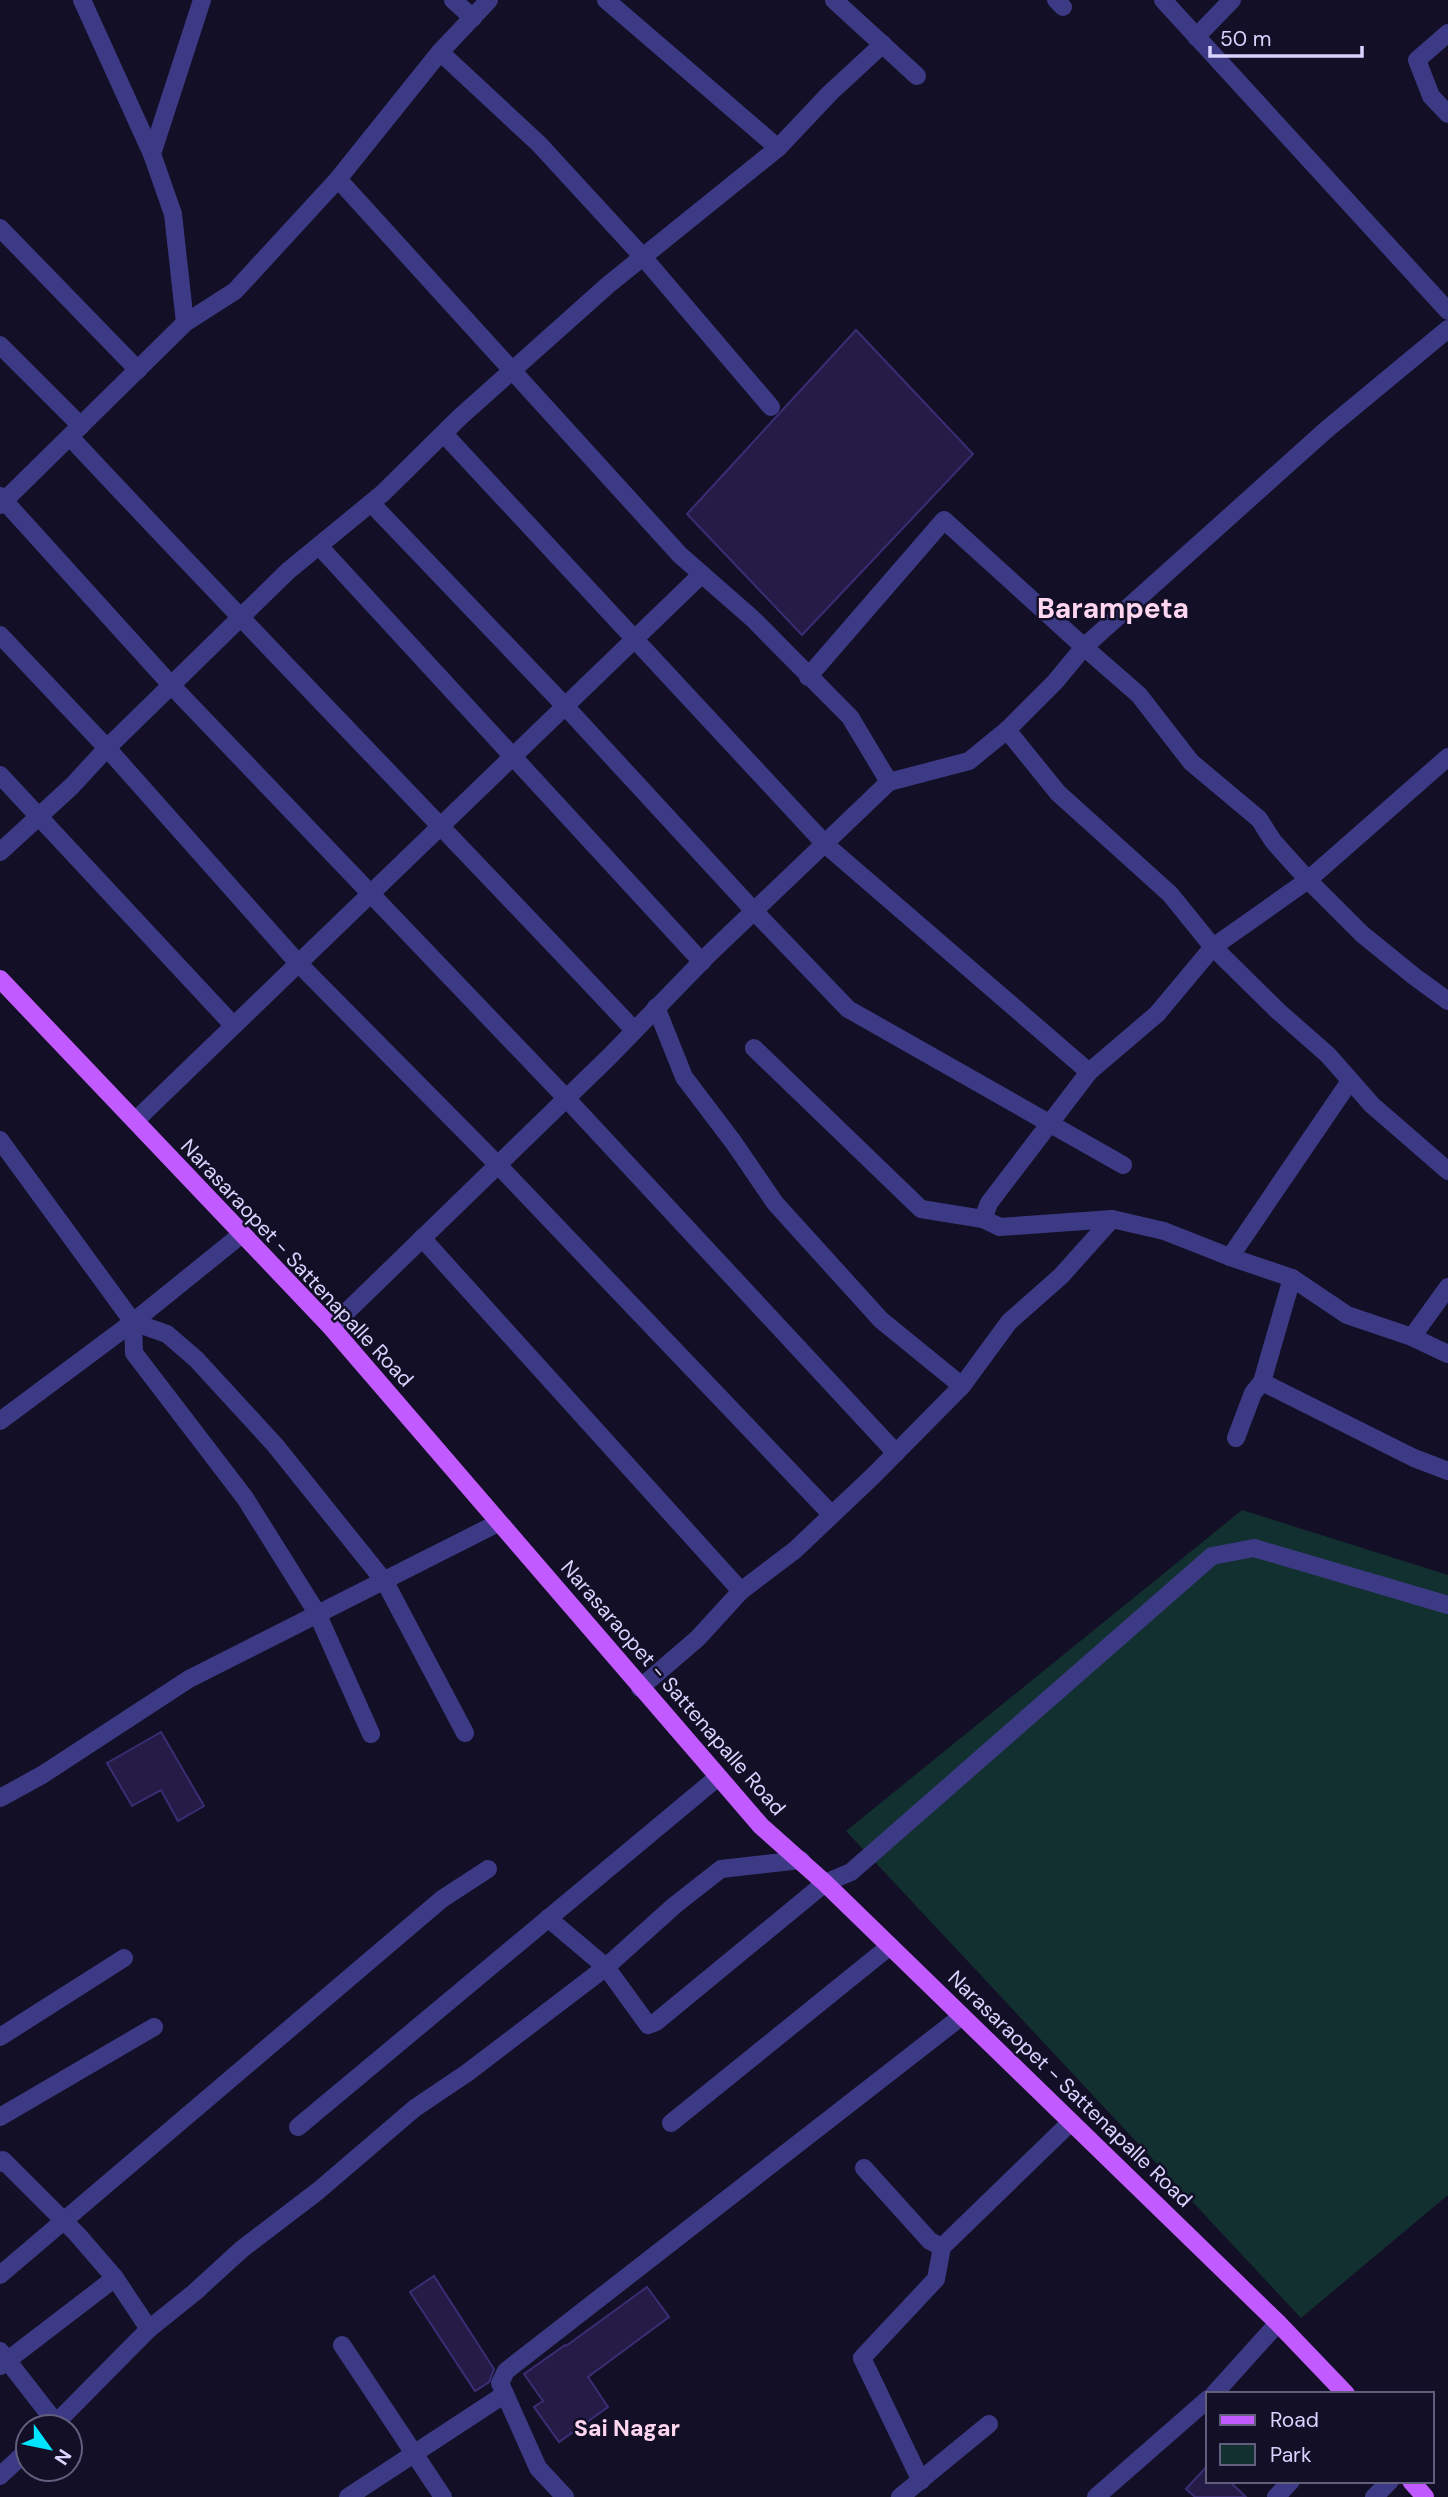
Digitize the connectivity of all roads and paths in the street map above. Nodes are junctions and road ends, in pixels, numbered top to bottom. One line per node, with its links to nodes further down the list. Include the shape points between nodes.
1 (82, 0): 17 (street)
2 (202, 0): 17 (street)
3 (453, 0): 9 (street)
4 (489, 0): 9 (street)
5 (606, 0): 16 (street)
6 (834, 0): 12 (street)
7 (1163, 0): 11 (street)
8 (1232, 0): 11 (street)
9 (473, 18): 13 (street)
10 (1448, 33): 15 (street, via 1417,60 1431,96)
11 (1196, 37): 21 (street)
12 (883, 44): 14 (street); 16 (street)
13 (440, 51): 18 (street); 20 (street, via 538,144)
14 (917, 76)
15 (1448, 114)
16 (778, 148): 20 (street)
17 (152, 154): 22 (street, via 173,214)
18 (338, 179): 22 (street, via 235,291); 26 (street)
19 (0, 228): 25 (street)
20 (643, 257): 26 (street); 27 (street)
21 (1448, 311)
22 (185, 323): 25 (street)
23 (1448, 329): 37 (street, via 1326,430)
24 (0, 345): 28 (street)
25 (138, 370): 28 (street)
26 (512, 372): 29 (street); 33 (street)
27 (771, 407)
28 (75, 432): 30 (street); 34 (street)
29 (444, 434): 31 (street); 36 (street)
30 (2, 501): 39 (street)
31 (370, 503): 32 (street); 40 (street)
32 (319, 546): 34 (street); 43 (street)
33 (702, 574): 36 (street); 38 (street)
34 (239, 619): 39 (street); 48 (street)
35 (0, 635): 42 (street)
36 (636, 637): 40 (street); 49 (street)
37 (1084, 647): 38 (street, via 944,520); 41 (street); 51 (street, via 1139,695 1191,762 1259,819)
38 (808, 677): 46 (street, via 850,717)
39 (172, 686): 42 (street); 52 (street)
40 (565, 706): 43 (street); 53 (street)
41 (1007, 730): 46 (street, via 969,761); 54 (street, via 1058,793 1170,894)
42 (107, 748): 47 (street); 56 (street)
43 (514, 755): 48 (street); 55 (street)
44 (1448, 757): 51 (street)
45 (0, 775): 47 (street)
46 (889, 782): 49 (street)
47 (38, 816): 50 (street); 60 (street)
48 (441, 825): 52 (street); 61 (street)
49 (826, 845): 53 (street); 63 (street)
50 (0, 852)
51 (1308, 880): 54 (street); 58 (street, via 1362,934)
52 (370, 894): 56 (street); 65 (street)
53 (754, 911): 55 (street); 67 (street, via 848,1009)
54 (1213, 947): 63 (street, via 1157,1014); 64 (street)
55 (702, 962): 59 (street)
56 (298, 963): 60 (street); 69 (street)
57 (0, 979): 66 (main road, Narasaraopet - Sattenapalle Road)
58 (1448, 1001)
59 (656, 1007): 61 (street); 84 (street, via 684,1077 775,1203 881,1320)
60 (233, 1026): 66 (street)
61 (634, 1030): 65 (street)
62 (754, 1048): 72 (street, via 921,1209)
63 (1089, 1072): 67 (street)
64 (1350, 1081): 71 (street); 76 (street)
65 (566, 1098): 69 (street); 87 (street)
66 (135, 1121): 74 (main road, Narasaraopet - Sattenapalle Road)
67 (1050, 1122): 70 (street); 72 (street, via 989,1203)
68 (0, 1140): 79 (street)
69 (498, 1165): 75 (street); 89 (street)
70 (1124, 1165)
71 (1448, 1171)
72 (983, 1219): 73 (street, via 1000,1227)
73 (1112, 1219): 76 (street, via 1164,1231); 84 (street, via 1061,1276 1009,1322)
74 (242, 1234): 79 (street); 80 (main road, Narasaraopet - Sattenapalle Road)
75 (422, 1238): 80 (street); 92 (street)
76 (1230, 1257): 77 (street)
77 (1292, 1278): 81 (street, via 1347,1315); 83 (street)
78 (1448, 1287): 81 (street)
79 (133, 1322): 85 (street); 91 (street, via 167,1334 197,1359 275,1445); 94 (street, via 134,1353 244,1498)
80 (331, 1327): 90 (main road, Narasaraopet - Sattenapalle Road)
81 (1412, 1337): 82 (street)
82 (1448, 1354)
83 (1262, 1382): 86 (street, via 1253,1393); 88 (street)
84 (962, 1386): 87 (street)
85 (0, 1421)
86 (1236, 1438)
87 (896, 1453): 89 (street)
88 (1448, 1471)
89 (831, 1514): 92 (street, via 795,1550)
90 (498, 1522): 91 (street); 95 (main road, Narasaraopet - Sattenapalle Road)
91 (385, 1581): 94 (street); 96 (street)
92 (741, 1591): 95 (street, via 698,1638)
93 (1448, 1605): 102 (street, via 1254,1548 1212,1556 851,1872)
94 (317, 1613): 97 (street); 99 (street, via 189,1679 42,1776)
95 (640, 1688): 98 (main road, Narasaraopet - Sattenapalle Road)
96 (465, 1733)
97 (371, 1734)
98 (718, 1777): 100 (main road, Narasaraopet - Sattenapalle Road, via 761,1826); 103 (street)
99 (0, 1798)
100 (801, 1860): 102 (main road, Narasaraopet - Sattenapalle Road); 106 (street, via 721,1869)
101 (488, 1869): 116 (street, via 442,1899)
102 (825, 1883): 104 (main road, Narasaraopet - Sattenapalle Road); 106 (street, via 656,2022 648,2025)
103 (548, 1918): 106 (street); 113 (street)
104 (890, 1946): 107 (main road, Narasaraopet - Sattenapalle Road); 112 (street)
105 (124, 1958): 109 (street)
106 (606, 1967): 121 (street, via 415,2108)
107 (962, 2016): 111 (main road, Narasaraopet - Sattenapalle Road); 126 (street, via 506,2371 500,2383)
108 (154, 2027): 110 (street)
109 (0, 2037)
110 (0, 2117)
111 (1071, 2122): 117 (street); 120 (main road, Narasaraopet - Sattenapalle Road)
112 (671, 2123)
113 (298, 2127)
114 (1, 2157): 116 (street)
115 (864, 2168): 117 (street, via 930,2241)
116 (65, 2222): 118 (street); 119 (street)
117 (942, 2248): 134 (street, via 936,2279 862,2358)
118 (0, 2275)
119 (115, 2278): 121 (street); 123 (street)
120 (1278, 2323): 124 (street); 125 (main road, Narasaraopet - Sattenapalle Road)
121 (149, 2329): 129 (street)
122 (342, 2345): 131 (street)
123 (3, 2359): 128 (street)
124 (1216, 2392)
125 (1344, 2392)
126 (505, 2394): 131 (street); 140 (street, via 538,2468)
127 (1206, 2401): 142 (street)
128 (45, 2413)
129 (66, 2413)
130 (989, 2424): 134 (street)
131 (414, 2454): 138 (street); 139 (street)
132 (14, 2463): 133 (street)
133 (0, 2476)
134 (921, 2481): 141 (street)
135 (1289, 2483): 143 (street)
136 (1388, 2483): 144 (street)
137 (1413, 2483): 145 (main road)
138 (348, 2497)
139 (443, 2497)
140 (565, 2497)
141 (900, 2497)
142 (1096, 2497)
143 (1276, 2497)
144 (1374, 2497)
145 (1425, 2497)

